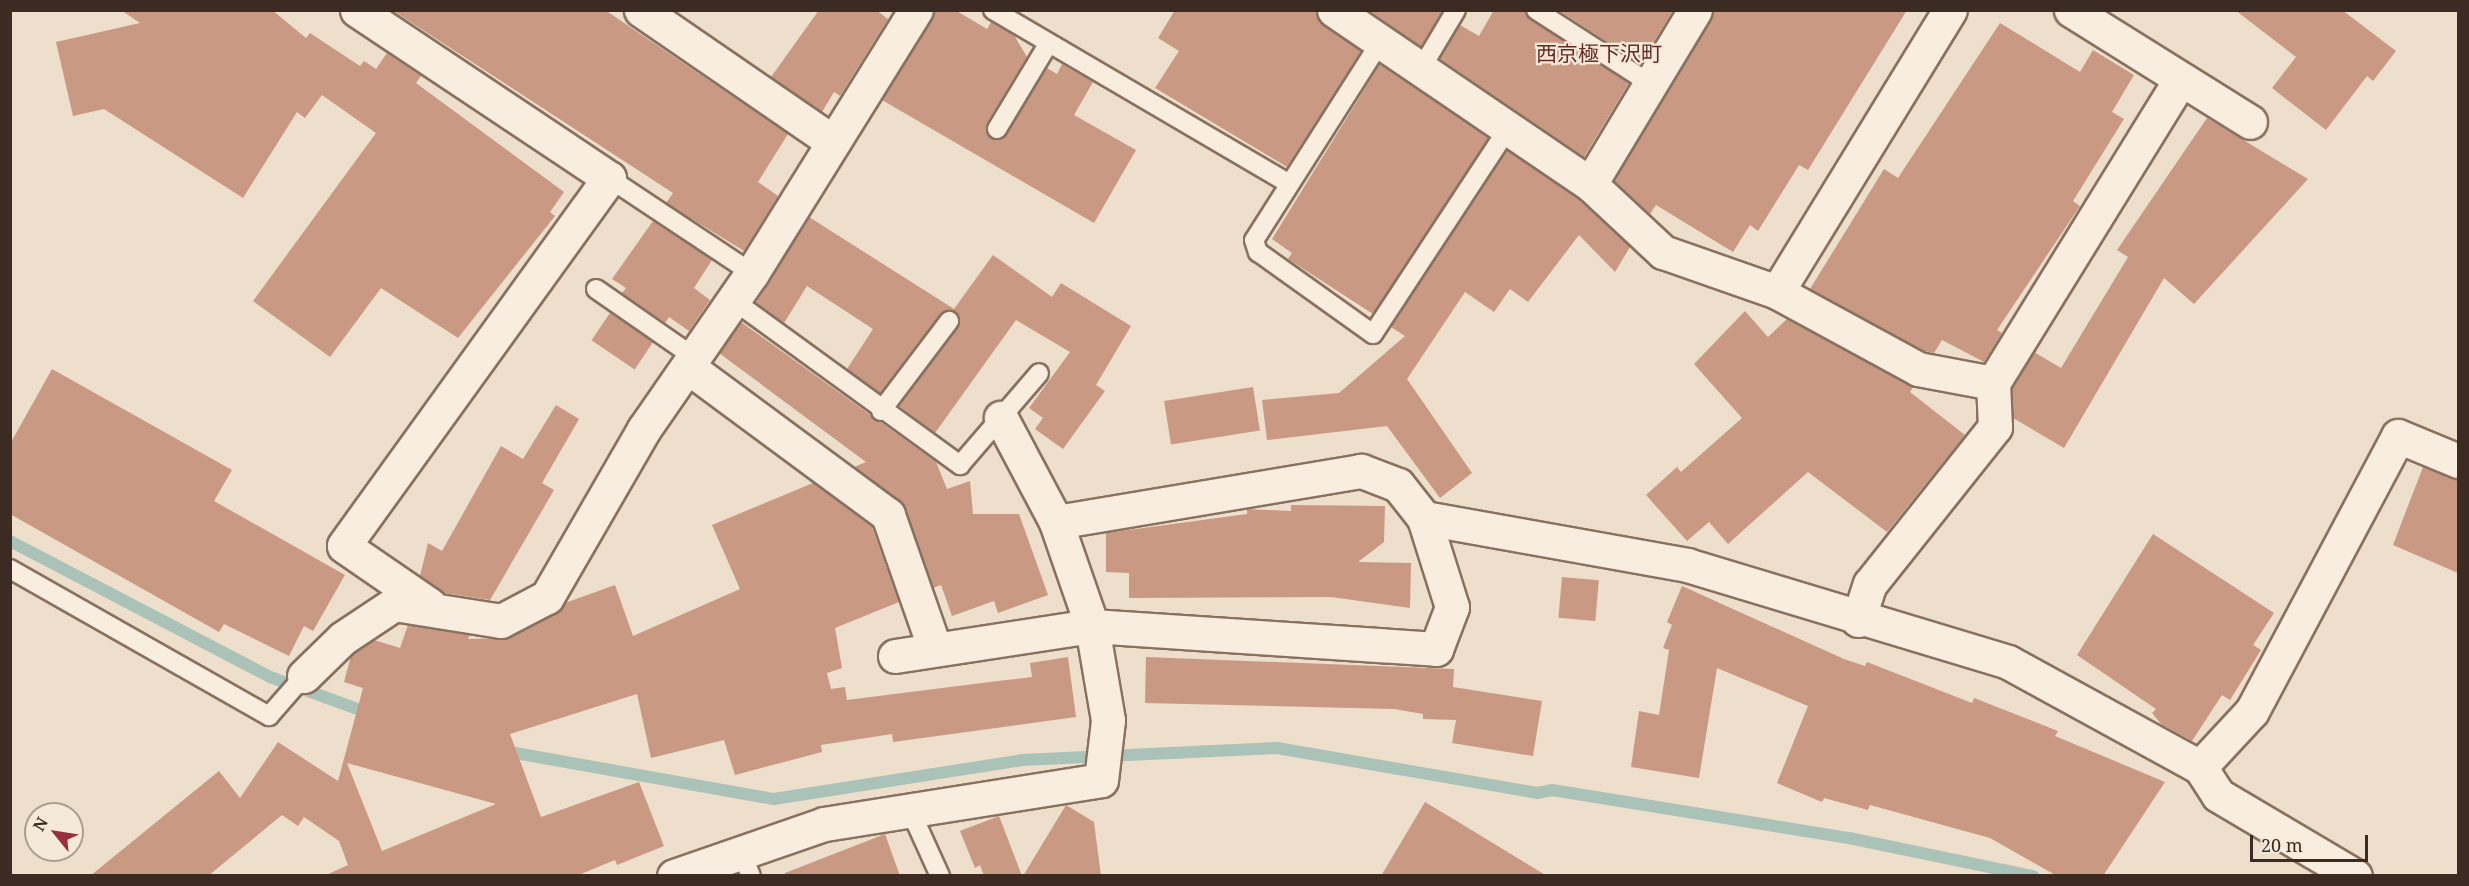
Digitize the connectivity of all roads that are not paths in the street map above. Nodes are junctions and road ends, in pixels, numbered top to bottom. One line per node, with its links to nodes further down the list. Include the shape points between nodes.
1 (357, 10): 20 (street)
2 (641, 10): 19 (street)
3 (916, 10): 19 (street)
4 (993, 10): 12 (lane)
5 (1334, 10): 11 (street)
6 (1456, 10): 13 (lane)
7 (1536, 10): 15 (lane)
8 (1695, 10): 15 (street)
9 (1950, 10): 25 (street)
10 (2071, 10): 14 (street)
11 (1381, 41): 13 (street); 21 (lane)
12 (1047, 46): 18 (lane); 21 (lane)
13 (1422, 68): 17 (street)
14 (2181, 79): 16 (street); 30 (street)
15 (1651, 84): 22 (street)
16 (2250, 122)
17 (1509, 127): 21 (lane, via 1373,334 1258,252 1254,240); 22 (street)
18 (996, 129)
19 (833, 142): 23 (street)
20 (609, 178): 23 (lane); 37 (street, via 344,546)
21 (1289, 184)
22 (1590, 184): 25 (street, via 1663,252)
23 (752, 273): 26 (street)
24 (596, 289): 28 (lane)
25 (1776, 292): 30 (street, via 1918,369)
26 (733, 300): 28 (street); 31 (lane)
27 (949, 321): 31 (lane)
28 (691, 362): 37 (street, via 644,429 547,597 501,621); 40 (street, via 888,515)
29 (1039, 373): 32 (lane)
30 (1993, 383): 38 (street, via 1995,427 1870,584)
31 (881, 411): 32 (lane, via 960,465)
32 (1001, 418): 35 (street)
33 (2458, 461): 43 (street, via 2398,436 2252,711)
34 (1424, 518): 35 (street, via 1398,485 1361,471); 38 (street, via 1688,565); 39 (street, via 1452,608 1436,649)
35 (1056, 522): 39 (street)
36 (10, 569): 42 (lane, via 269,716)
37 (430, 605): 42 (street, via 394,604 343,638)
38 (1858, 620): 43 (street, via 2008,662)
39 (1092, 626): 40 (street); 44 (street, via 1108,720 1101,780)
40 (935, 649): 41 (street)
41 (895, 656)
42 (304, 676)
43 (2200, 767): 46 (street, via 2218,795)
44 (911, 812): 45 (street, via 824,824); 48 (lane)
45 (745, 863): 47 (street)
46 (2338, 871)
47 (674, 876)
48 (940, 876)

